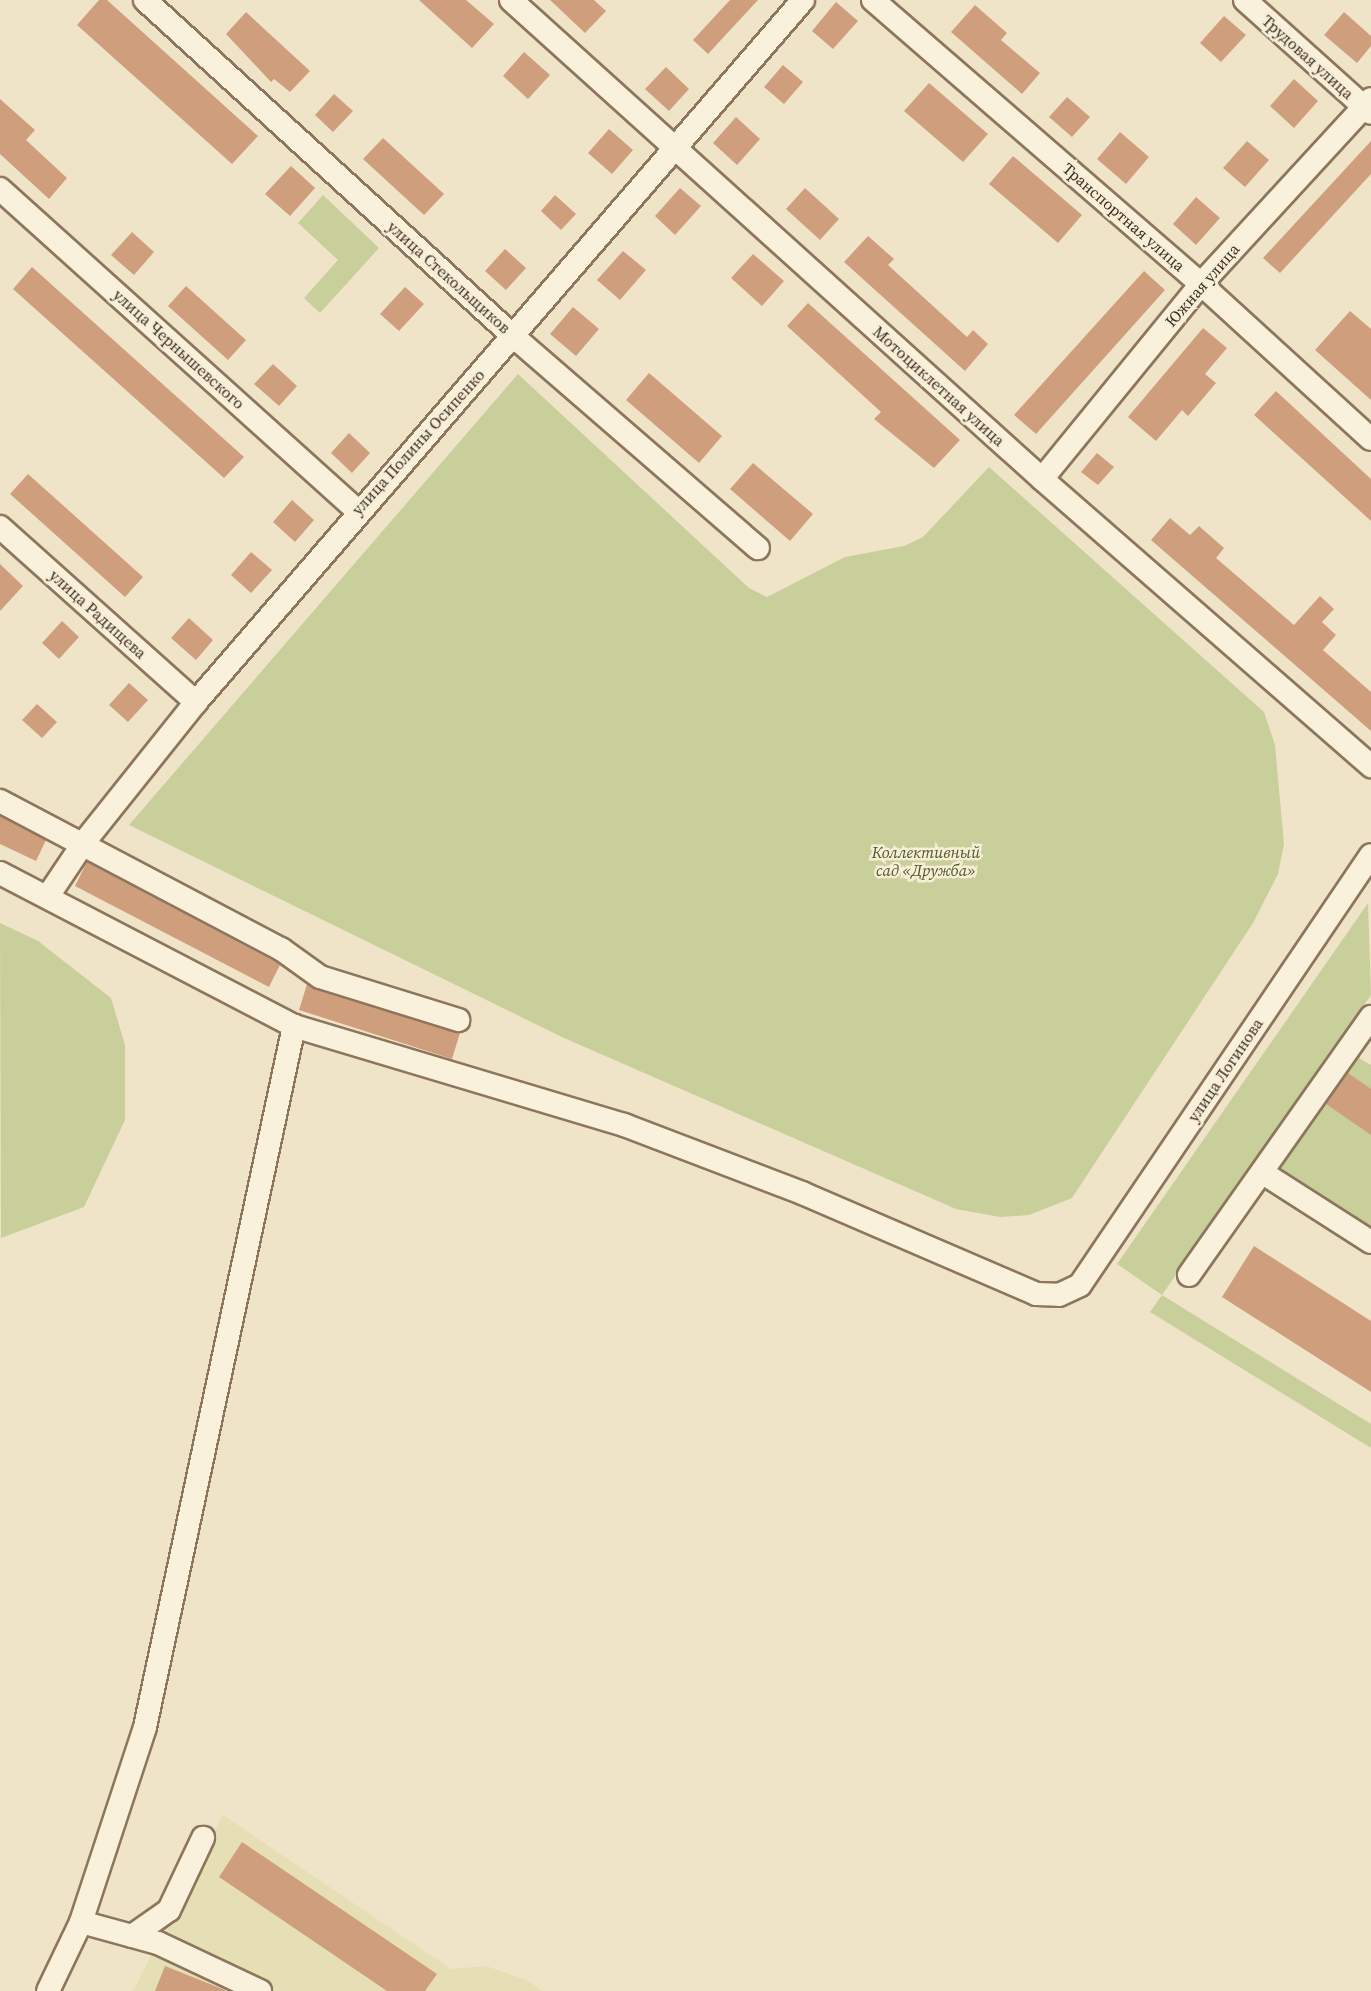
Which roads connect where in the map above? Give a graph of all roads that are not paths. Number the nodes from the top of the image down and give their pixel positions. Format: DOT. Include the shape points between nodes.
graph roads {
  1 [pos="145,0"];
  2 [pos="511,0"];
  3 [pos="803,0"];
  4 [pos="873,0"];
  5 [pos="1245,0"];
  6 [pos="1369,106"];
  7 [pos="676,149"];
  8 [pos="0,189"];
  9 [pos="1201,284"];
  10 [pos="513,336"];
  11 [pos="1371,439"];
  12 [pos="1042,478"];
  13 [pos="357,510"];
  14 [pos="0,527"];
  15 [pos="758,548"];
  16 [pos="196,702"];
  17 [pos="1371,766"];
  18 [pos="0,801"];
  19 [pos="85,841"];
  20 [pos="1371,855"];
  21 [pos="0,873"];
  22 [pos="1364,882"];
  23 [pos="48,896"];
  24 [pos="1371,1017"];
  25 [pos="458,1020"];
  26 [pos="294,1026"];
  27 [pos="1263,1173"];
  28 [pos="1371,1242"];
  29 [pos="1189,1275"];
  30 [pos="203,1838"];
  31 [pos="81,1922"];
  32 [pos="132,1936"];
  33 [pos="48,1991"];
  34 [pos="260,1991"];
  1 -- 10 [label="street, улица Стекольщиков"];
  2 -- 7 [label="street, Мотоциклетная улица"];
  3 -- 7 [label="street, улица Полины Осипенко"];
  4 -- 9 [label="street, Транспортная улица"];
  5 -- 6 [label="street, Трудовая улица"];
  6 -- 9 [label="street, Южная улица"];
  7 -- 10 [label="street, улица Полины Осипенко"];
  7 -- 12 [label="street, Мотоциклетная улица"];
  8 -- 13 [label="street, улица Чернышевского"];
  9 -- 11 [label="street, Транспортная улица"];
  9 -- 12 [label="street, Южная улица"];
  10 -- 13 [label="street, улица Полины Осипенко"];
  10 -- 15 [label="street, улица Стекольщиков"];
  12 -- 17 [label="street, Мотоциклетная улица"];
  13 -- 16 [label="street, улица Полины Осипенко"];
  14 -- 16 [label="street, улица Радищева"];
  16 -- 19 [label="street, улица Полины Осипенко"];
  18 -- 19 [label="street"];
  19 -- 23 [label="street, улица Полины Осипенко"];
  19 -- 25 [label="street" via="281,949 320,977"];
  20 -- 22 [label="street, улица Логинова"];
  21 -- 23 [label="street"];
  22 -- 26 [label="street, улица Логинова" via="1080,1285 1059,1295 1036,1293 802,1193 624,1125"];
  23 -- 26 [label="street"];
  24 -- 27 [label="street"];
  26 -- 31 [label="street" via="145,1727"];
  27 -- 28 [label="street"];
  27 -- 29 [label="street"];
  30 -- 32 [label="street" via="169,1910"];
  31 -- 32 [label="street"];
  31 -- 33 [label="street"];
  32 -- 34 [label="street"];
}
